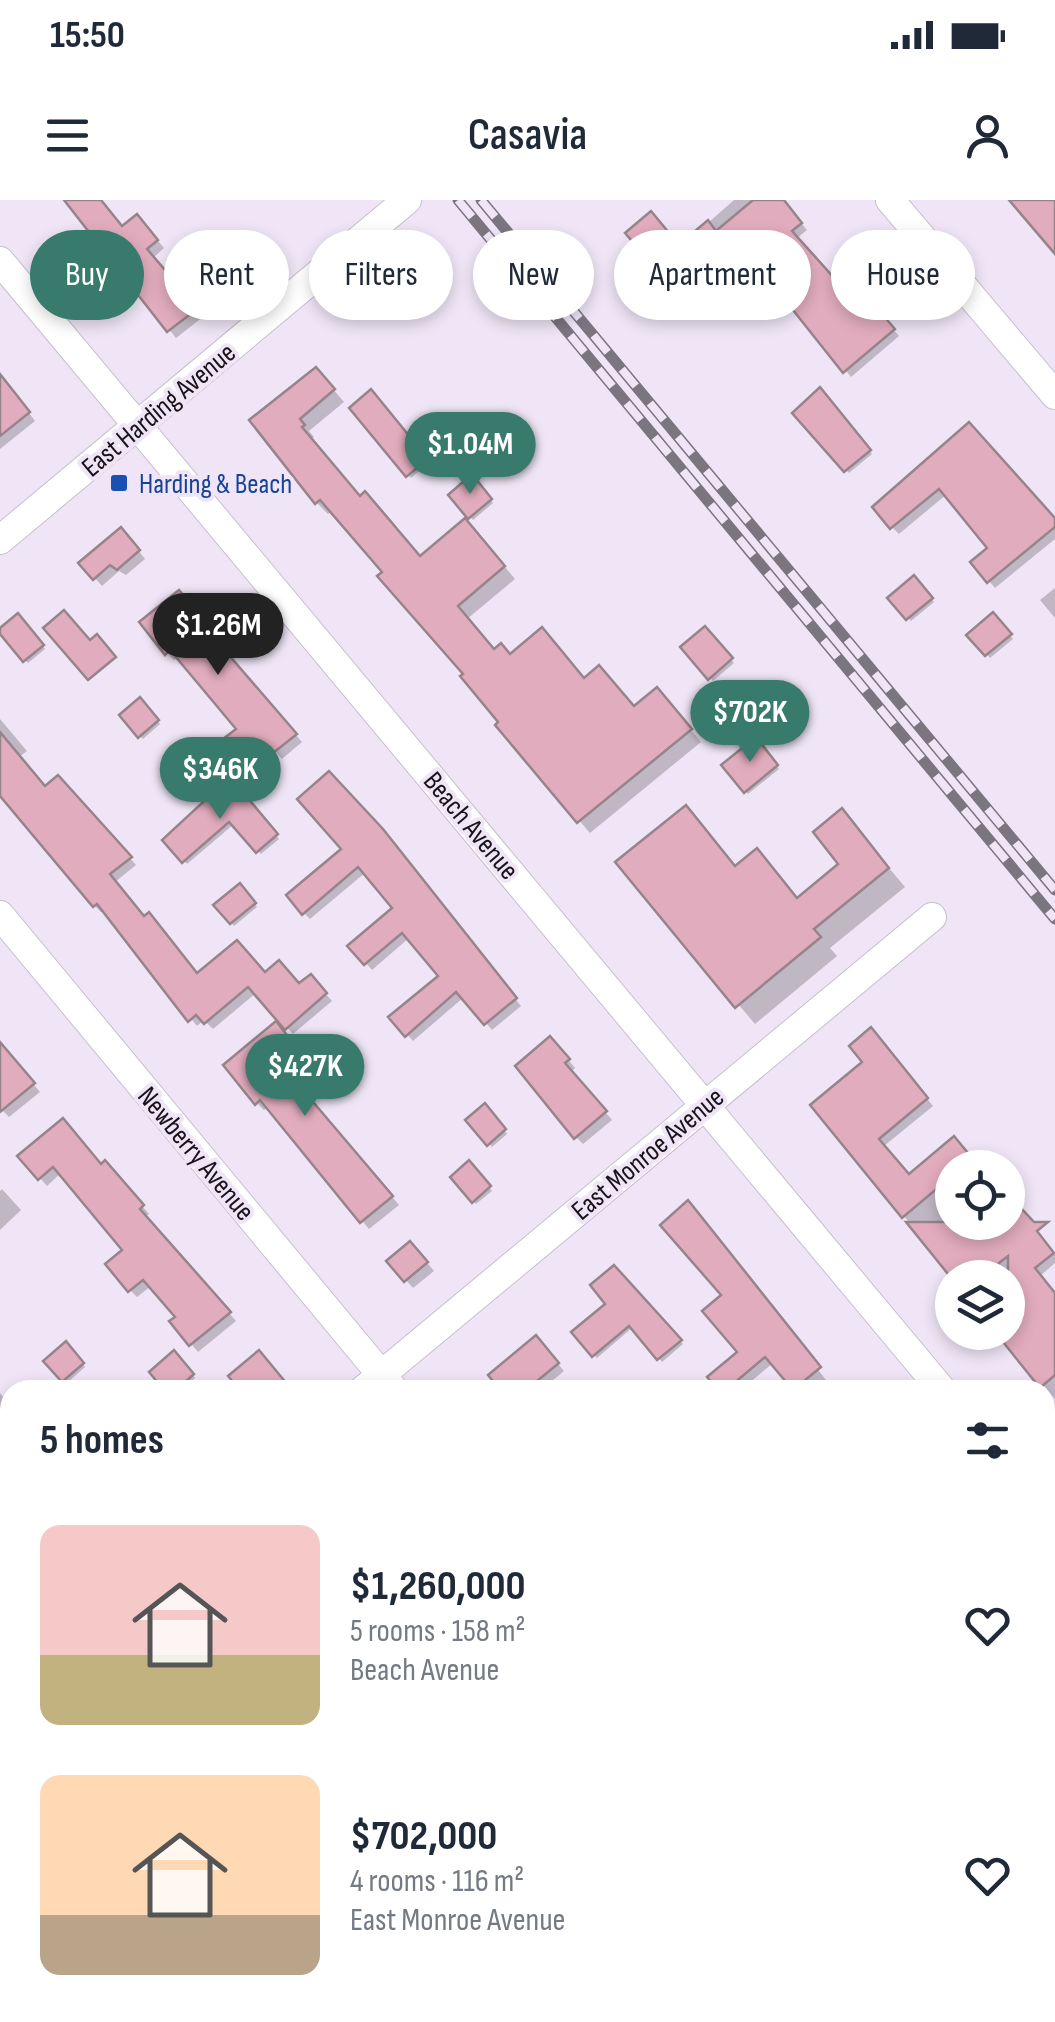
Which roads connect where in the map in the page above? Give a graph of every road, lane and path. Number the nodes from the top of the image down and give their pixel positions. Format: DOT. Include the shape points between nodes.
graph roads {
  1 [pos="408,200"];
  2 [pos="890,200"];
  3 [pos="0,261"];
  4 [pos="1055,395"];
  5 [pos="137,426"];
  6 [pos="0,540"];
  7 [pos="0,915"];
  8 [pos="932,916"];
  9 [pos="705,1104"];
  10 [pos="375,1380"];
  11 [pos="385,1380"];
  12 [pos="934,1380"];
  1 -- 5 [label="street, East Harding Avenue"];
  2 -- 4 [label="street"];
  3 -- 5 [label="street, Beach Avenue"];
  5 -- 6 [label="street, East Harding Avenue"];
  5 -- 9 [label="street, Beach Avenue"];
  7 -- 10 [label="street, Newberry Avenue"];
  8 -- 9 [label="street, East Monroe Avenue"];
  9 -- 11 [label="street, East Monroe Avenue"];
  9 -- 12 [label="street, Beach Avenue"];
}
